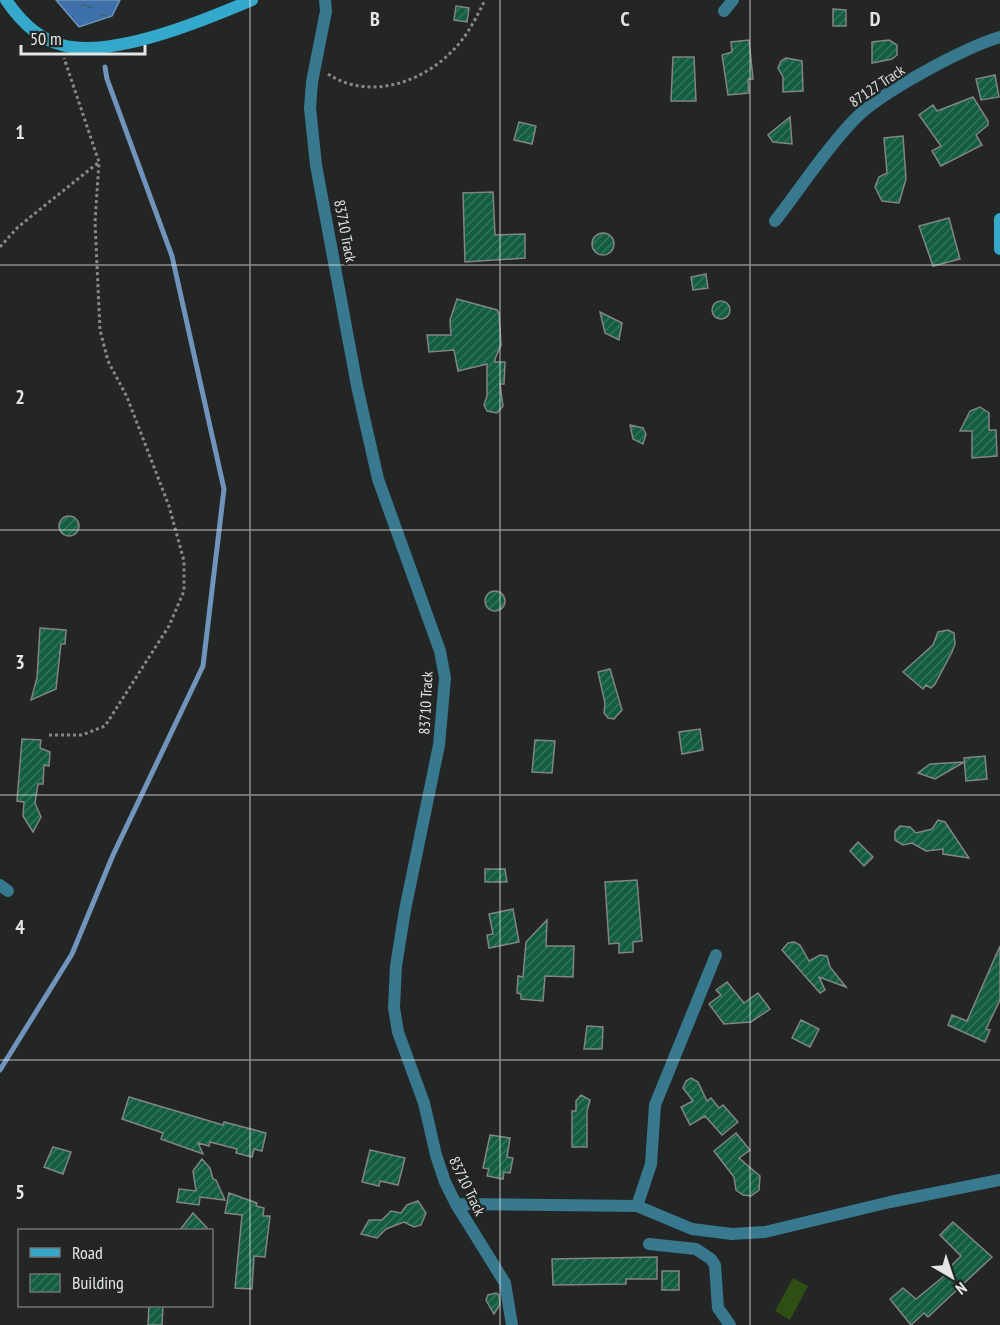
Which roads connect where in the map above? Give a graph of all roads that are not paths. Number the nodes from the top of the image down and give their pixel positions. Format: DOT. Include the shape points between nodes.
graph roads {
  1 [pos="6,0"];
  2 [pos="252,0"];
  3 [pos="325,0"];
  4 [pos="733,0"];
  5 [pos="724,11"];
  6 [pos="1000,37"];
  7 [pos="1000,219"];
  8 [pos="775,221"];
  9 [pos="1000,249"];
  10 [pos="717,954"];
  11 [pos="1000,1180"];
  12 [pos="456,1204"];
  13 [pos="637,1206"];
  14 [pos="649,1244"];
  15 [pos="512,1325"];
  16 [pos="730,1325"];
  1 -- 2 [label="street" via="19,18 60,45 82,49 108,48 146,38"];
  3 -- 12 [label="street, 83710 Track" via="310,108 316,165 378,479 440,651 445,678 439,745 396,966 394,1008 436,1155"];
  4 -- 5 [label="street"];
  6 -- 8 [label="street, 87127 Track" via="924,73 856,118"];
  7 -- 9 [label="street"];
  10 -- 13 [label="street" via="655,1105 651,1164"];
  11 -- 13 [label="street" via="765,1232 732,1234 692,1229"];
  12 -- 13 [label="street"];
  12 -- 15 [label="street, 83710 Track" via="505,1282"];
  14 -- 16 [label="street" via="696,1249 711,1258 718,1308"];
}
